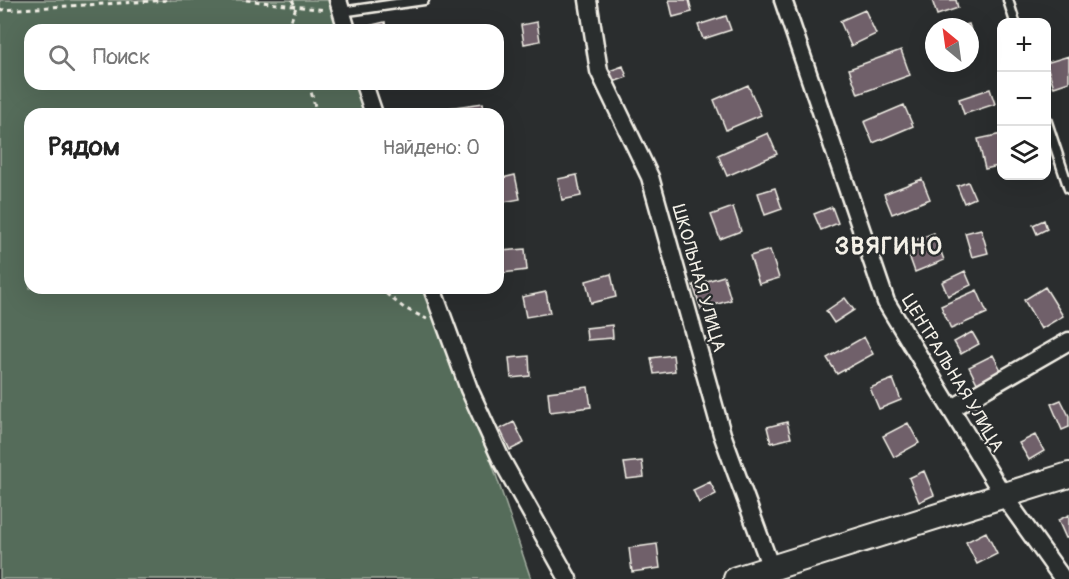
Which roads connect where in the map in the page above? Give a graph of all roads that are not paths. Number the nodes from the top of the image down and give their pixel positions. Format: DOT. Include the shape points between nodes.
graph roads {
  1 [pos="424,0"];
  2 [pos="588,0"];
  3 [pos="783,0"];
  4 [pos="1008,0"];
  5 [pos="339,6"];
  6 [pos="1014,18"];
  7 [pos="344,24"];
  8 [pos="366,90"];
  9 [pos="372,108"];
  10 [pos="1049,126"];
  11 [pos="1069,189"];
  12 [pos="434,294"];
  13 [pos="1069,341"];
  14 [pos="951,409"];
  15 [pos="1069,475"];
  16 [pos="1003,495"];
  17 [pos="771,568"];
  18 [pos="568,579"];
  19 [pos="736,579"];
  20 [pos="1063,579"];
  1 -- 5 [label="lane"];
  2 -- 17 [label="street, ШКОЛЬНАЯ УЛИЦА" via="599,71 650,177 722,434"];
  3 -- 14 [label="street, ЦЕНТРАЛЬНАЯ УЛИЦА" via="886,302"];
  4 -- 6 [label="lane"];
  5 -- 7 [label="street"];
  8 -- 9 [label="street"];
  10 -- 11 [label="lane"];
  12 -- 18 [label="street" via="469,389 501,459"];
  13 -- 14 [label="street"];
  14 -- 16 [label="street, ЦЕНТРАЛЬНАЯ УЛИЦА"];
  15 -- 16 [label="main road"];
  16 -- 17 [label="main road"];
  16 -- 20 [label="street, ЦЕНТРАЛЬНАЯ УЛИЦА"];
  17 -- 19 [label="main road"];
}
